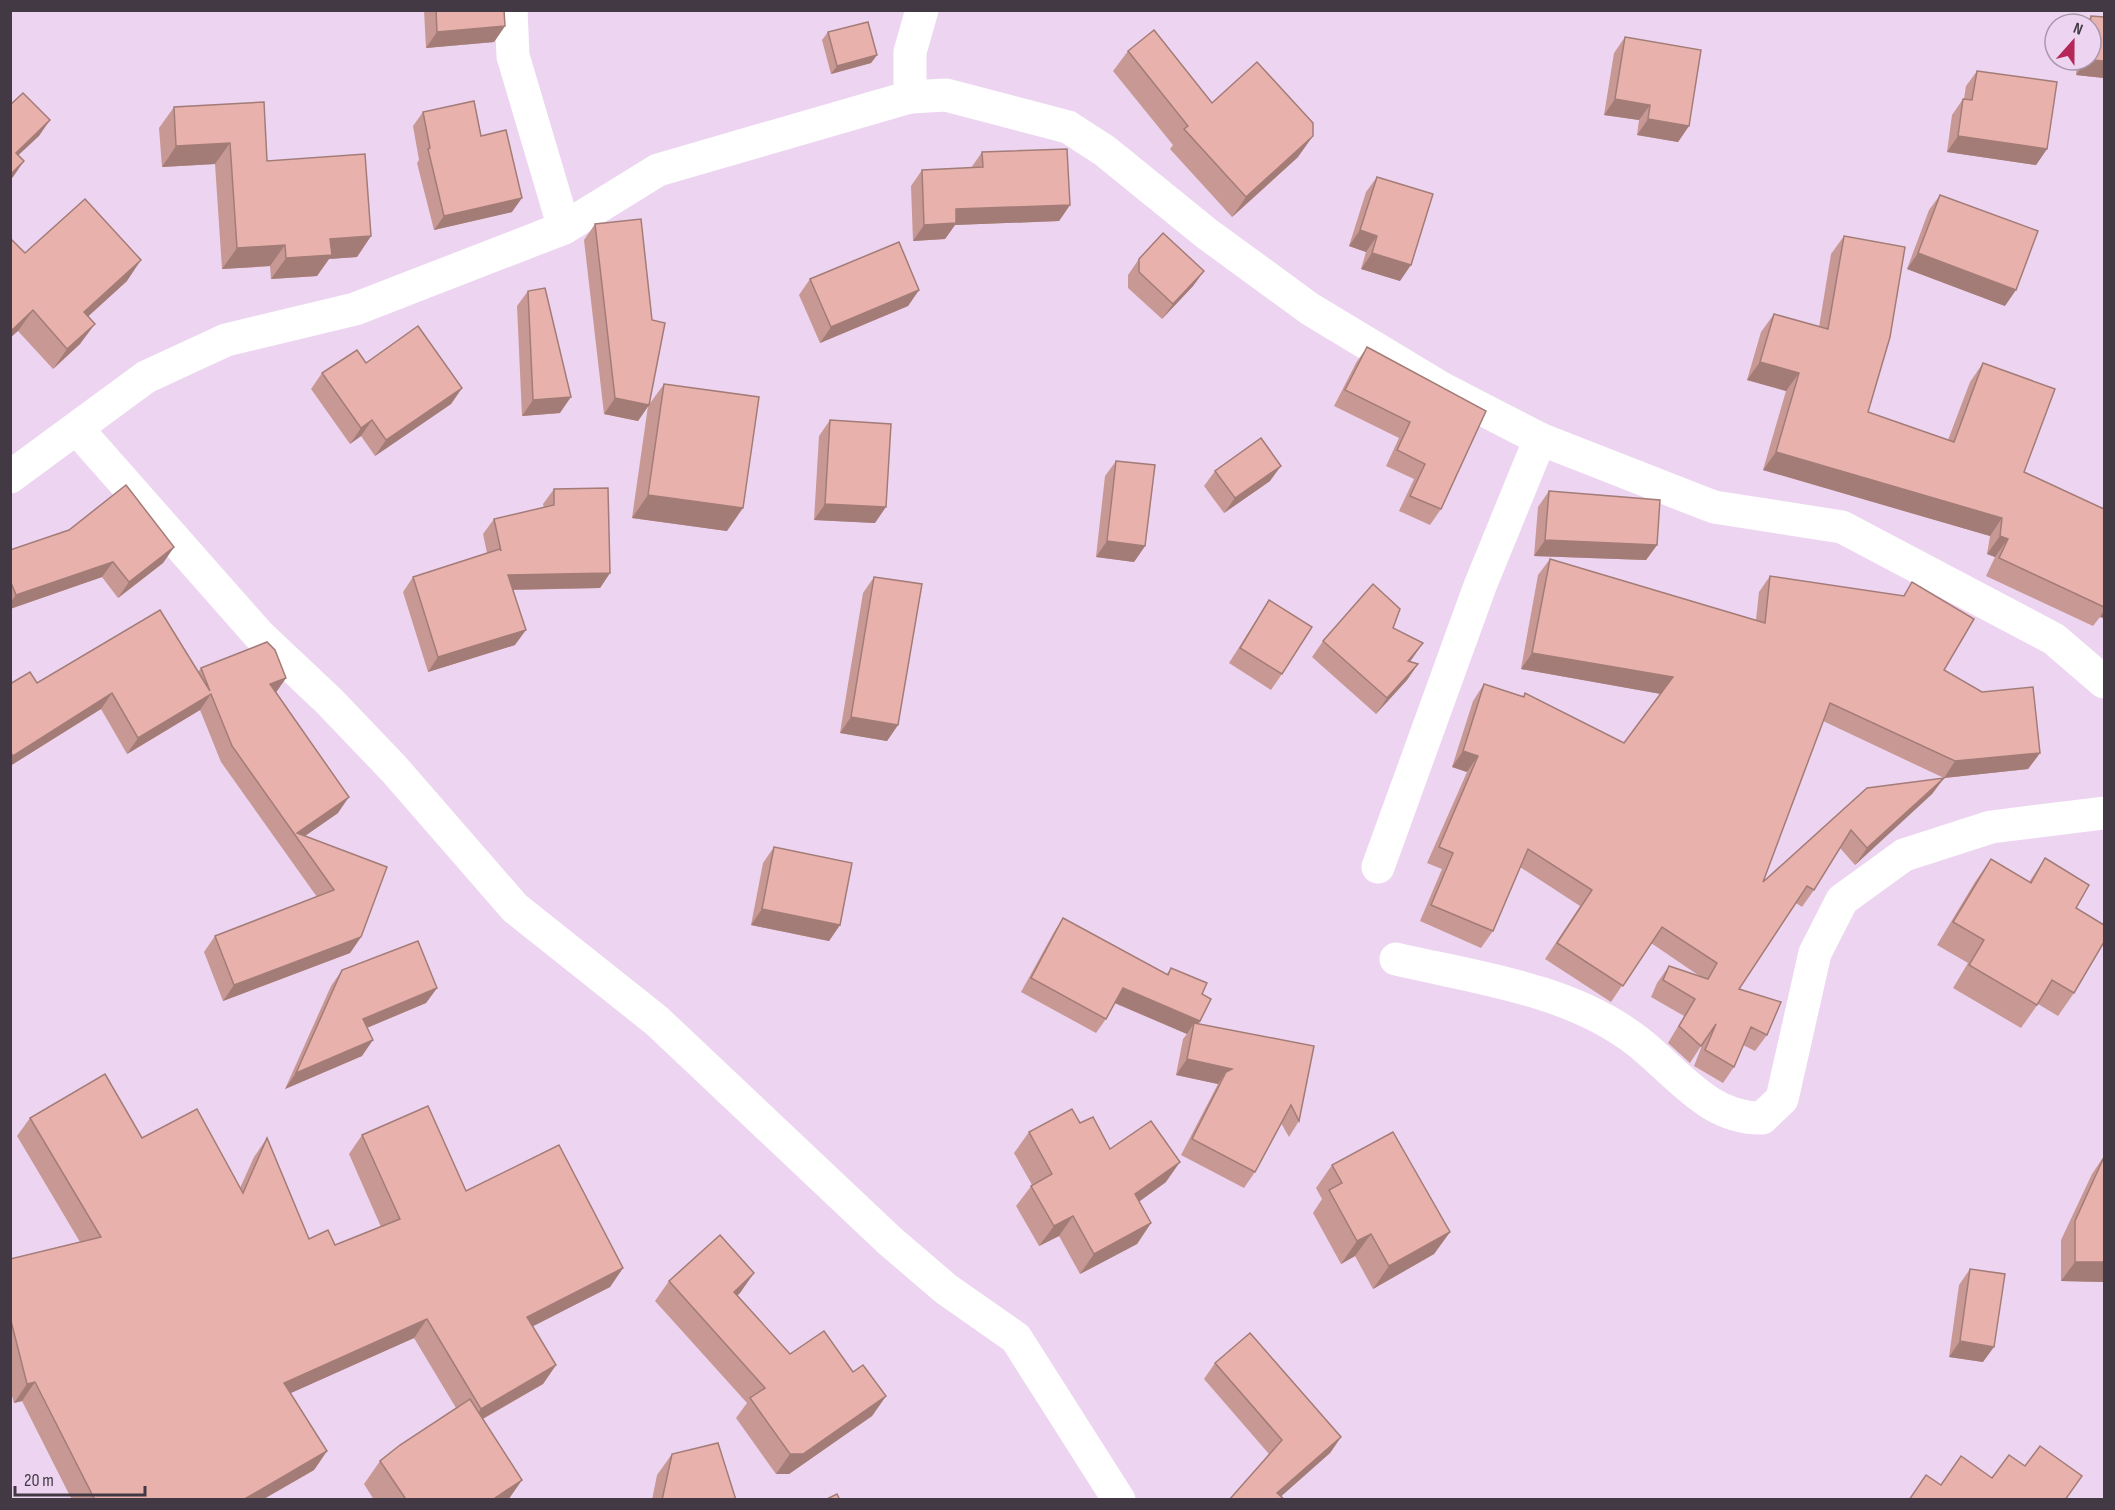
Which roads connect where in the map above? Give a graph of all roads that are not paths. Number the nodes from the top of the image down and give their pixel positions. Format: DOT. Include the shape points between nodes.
graph roads {
  1 [pos="511,10"];
  2 [pos="922,10"];
  3 [pos="910,97"];
  4 [pos="564,228"];
  5 [pos="78,430"];
  6 [pos="1540,440"];
  7 [pos="10,477"];
  8 [pos="2104,682"];
  9 [pos="2104,813"];
  10 [pos="1378,867"];
  11 [pos="1396,959"];
  12 [pos="1119,1500"];
  1 -- 4 [label="street" via="513,56"];
  2 -- 3 [label="street" via="910,52"];
  3 -- 4 [label="street" via="658,170"];
  3 -- 6 [label="street" via="946,95 1068,127 1105,151 1206,233 1310,309 1441,388"];
  4 -- 5 [label="street" via="355,309 226,340 146,377"];
  5 -- 7 [label="street"];
  5 -- 12 [label="street" via="188,558 394,769 515,908 657,1021 890,1241 946,1288 1016,1338"];
  6 -- 8 [label="street" via="1714,507 1842,527 2054,639"];
  6 -- 10 [label="street" via="1480,586"];
  9 -- 11 [label="street" via="1991,827 1904,855 1842,900 1815,953 1782,1099 1762,1118 1741,1118 1705,1101 1636,1040 1580,1008 1518,987"];
}
